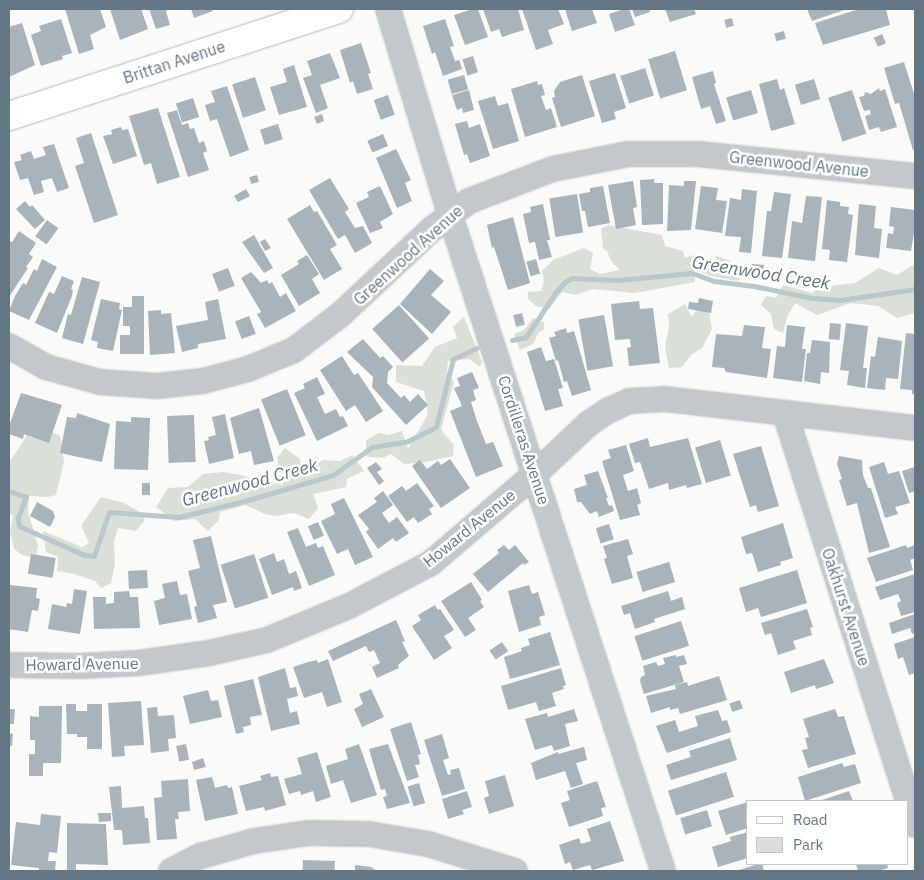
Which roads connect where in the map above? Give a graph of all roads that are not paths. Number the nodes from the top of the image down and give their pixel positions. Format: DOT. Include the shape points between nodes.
graph roads {
  1 [pos="339,9"];
  2 [pos="388,9"];
  3 [pos="9,116"];
  4 [pos="915,176"];
  5 [pos="450,215"];
  6 [pos="9,346"];
  7 [pos="785,413"];
  8 [pos="915,428"];
  9 [pos="535,474"];
  10 [pos="9,665"];
  11 [pos="907,800"];
  12 [pos="909,805"];
  13 [pos="915,826"];
  14 [pos="171,871"];
  15 [pos="515,871"];
  16 [pos="663,871"];
  1 -- 3 [label="main road, Brittan Avenue"];
  2 -- 5 [label="street, Cordilleras Avenue"];
  4 -- 5 [label="street, Greenwood Avenue" via="698,154 628,154 553,169 469,201"];
  5 -- 6 [label="street, Greenwood Avenue" via="340,315 294,350 248,369 204,381 157,386 100,382 46,367"];
  5 -- 9 [label="street, Cordilleras Avenue"];
  7 -- 8 [label="street, Howard Avenue"];
  7 -- 9 [label="street, Howard Avenue" via="665,399 629,401 588,424"];
  7 -- 11 [label="street, Oakhurst Avenue"];
  9 -- 10 [label="street, Howard Avenue" via="431,563 349,606 267,640 209,653 139,663"];
  9 -- 16 [label="street, Cordilleras Avenue"];
  12 -- 13 [label="street, Oakhurst Avenue"];
  14 -- 15 [label="street" via="201,856 254,841 319,833 369,834 428,844"];
}
